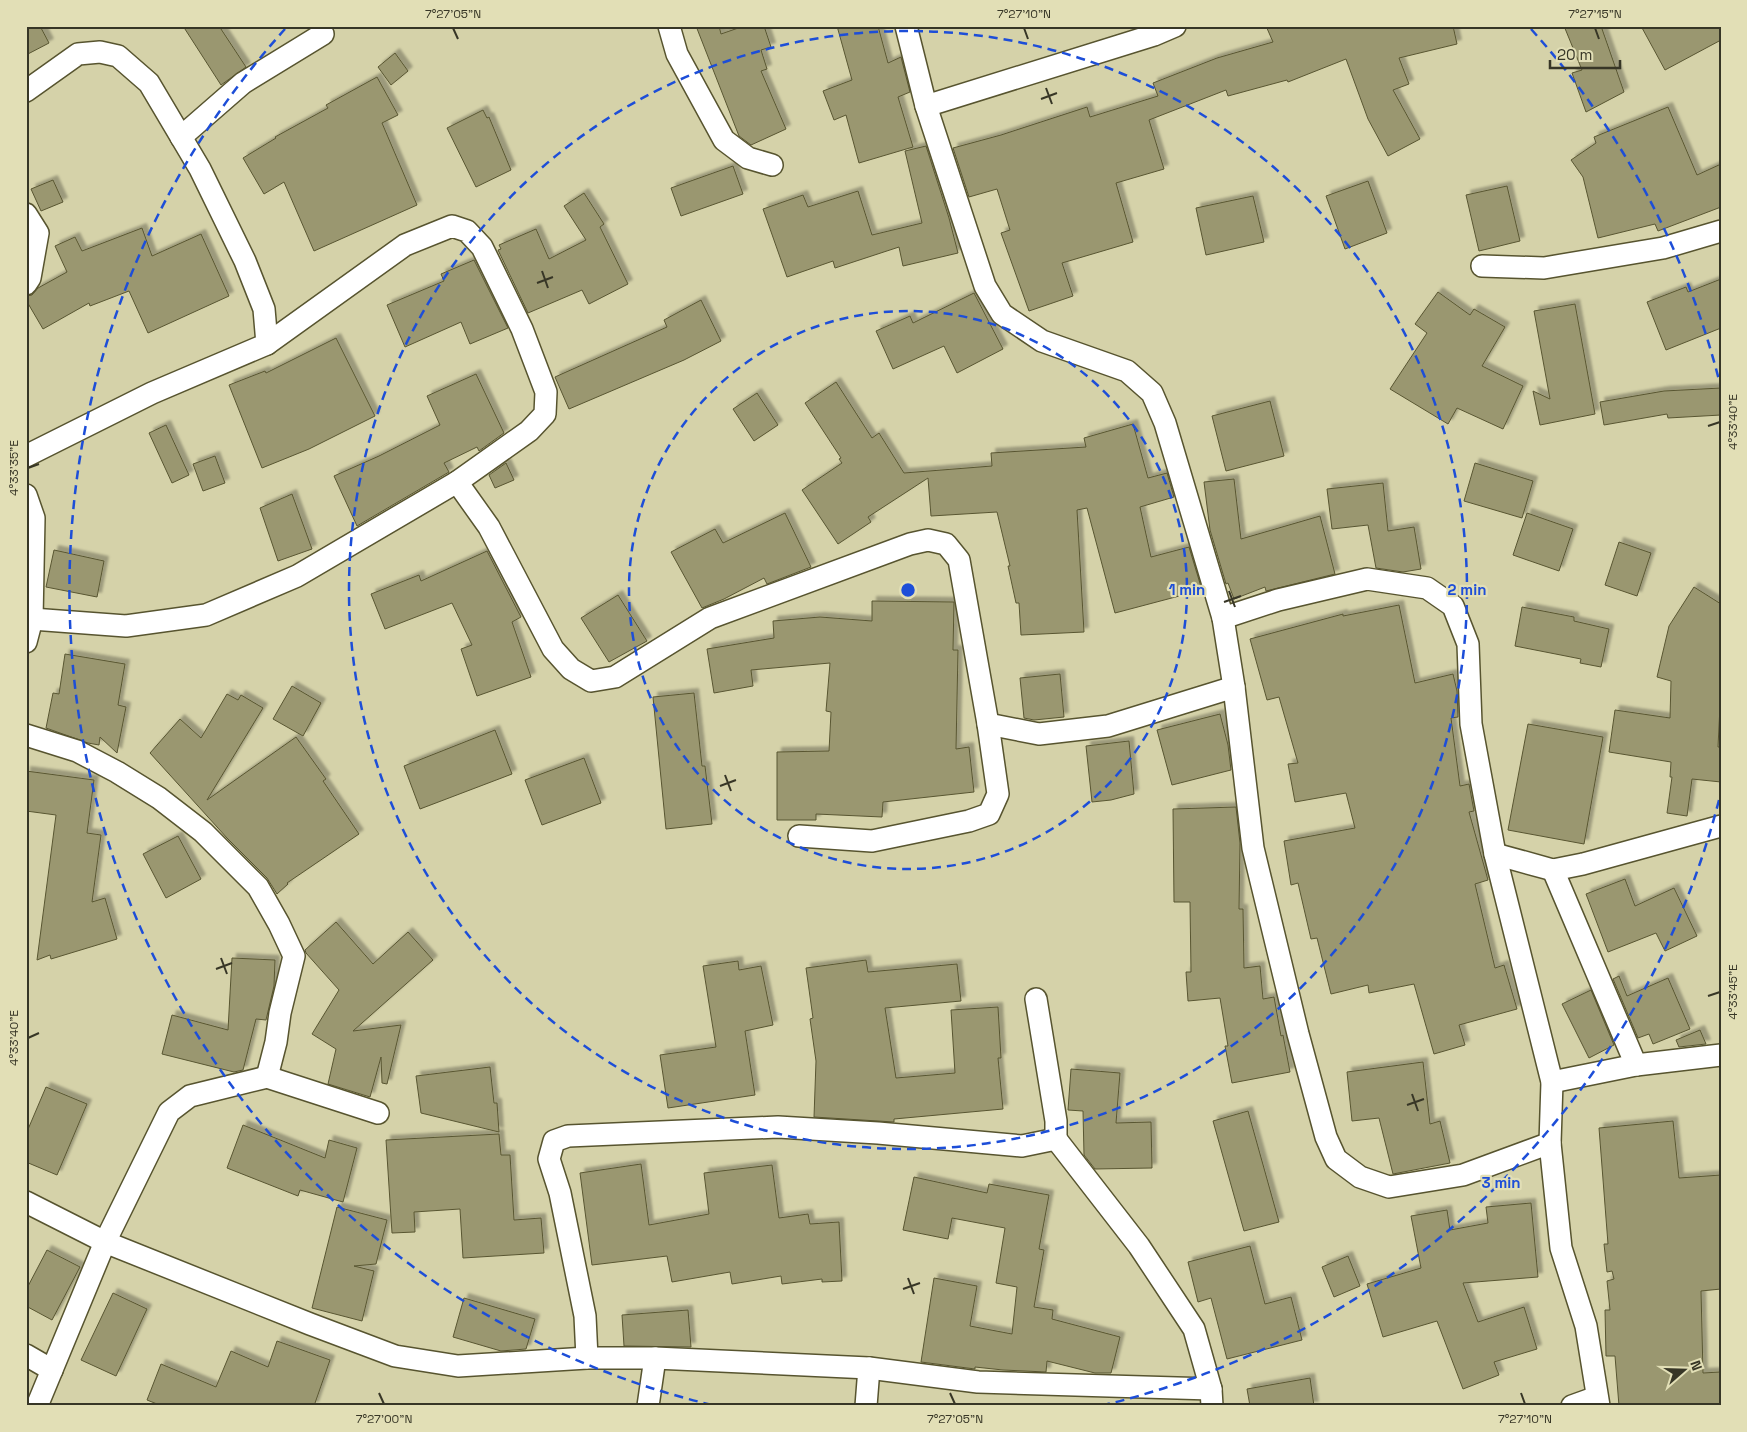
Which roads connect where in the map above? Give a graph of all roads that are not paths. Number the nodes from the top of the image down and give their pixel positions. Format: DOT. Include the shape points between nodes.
graph roads {
  1 [pos="669,26"];
  2 [pos="906,26"];
  3 [pos="1175,26"];
  4 [pos="323,34"];
  5 [pos="26,91"];
  6 [pos="926,106"];
  7 [pos="181,137"];
  8 [pos="772,165"];
  9 [pos="26,214"];
  10 [pos="1721,231"];
  11 [pos="1482,266"];
  12 [pos="26,284"];
  13 [pos="267,344"];
  14 [pos="26,456"];
  15 [pos="457,482"];
  16 [pos="26,495"];
  17 [pos="1223,618"];
  18 [pos="32,619"];
  19 [pos="26,642"];
  20 [pos="1234,687"];
  21 [pos="988,724"];
  22 [pos="26,736"];
  23 [pos="1721,826"];
  24 [pos="799,836"];
  25 [pos="1495,854"];
  26 [pos="1553,870"];
  27 [pos="1036,999"];
  28 [pos="1721,1055"];
  29 [pos="1636,1066"];
  30 [pos="267,1077"];
  31 [pos="1552,1082"];
  32 [pos="378,1113"];
  33 [pos="1056,1139"];
  34 [pos="1550,1143"];
  35 [pos="26,1202"];
  36 [pos="105,1242"];
  37 [pos="26,1355"];
  38 [pos="587,1358"];
  39 [pos="655,1358"];
  40 [pos="869,1368"];
  41 [pos="52,1370"];
  42 [pos="1211,1397"];
  43 [pos="1598,1401"];
  44 [pos="37,1406"];
  45 [pos="648,1406"];
  46 [pos="866,1406"];
  47 [pos="1572,1406"];
  1 -- 8 [label="street" via="677,54 724,140 748,158"];
  2 -- 6 [label="street"];
  3 -- 6 [label="street"];
  4 -- 7 [label="street" via="243,83"];
  5 -- 7 [label="street" via="78,54 100,52 118,56 149,83"];
  6 -- 17 [label="street" via="985,286 1002,314 1042,341 1127,371 1152,394 1165,423"];
  7 -- 13 [label="street" via="245,261 264,309"];
  9 -- 12 [label="street" via="38,233 30,278"];
  10 -- 11 [label="street" via="1663,248 1544,268"];
  13 -- 14 [label="street" via="152,393"];
  13 -- 15 [label="street" via="405,246 452,226 468,231 482,248 522,329 546,392 545,414 529,431"];
  15 -- 18 [label="street" via="297,576 206,614 126,626"];
  15 -- 21 [label="street" via="489,527 553,649 570,669 591,681 615,677 710,618 910,544 928,540 946,544 959,560"];
  16 -- 18 [label="street" via="34,518"];
  17 -- 20 [label="street"];
  17 -- 25 [label="street" via="1278,600 1367,579 1426,588 1452,606 1468,644 1472,724"];
  18 -- 19 [label="street"];
  20 -- 21 [label="street" via="1108,726 1039,734"];
  20 -- 34 [label="street" via="1253,848 1298,1034 1326,1137 1336,1159 1360,1177 1389,1187 1463,1175"];
  21 -- 24 [label="street" via="998,794 989,814 872,841"];
  22 -- 30 [label="street" via="77,751 159,798 203,832 258,887 294,956"];
  23 -- 26 [label="street"];
  25 -- 26 [label="street"];
  25 -- 31 [label="street"];
  26 -- 29 [label="street"];
  27 -- 33 [label="street" via="1056,1121"];
  28 -- 29 [label="street"];
  29 -- 31 [label="street"];
  30 -- 32 [label="street"];
  30 -- 36 [label="street" via="190,1096 169,1112"];
  31 -- 34 [label="street"];
  33 -- 38 [label="street" via="1022,1146 778,1127 568,1136 554,1141 549,1159 560,1193 585,1316"];
  33 -- 42 [label="street" via="1140,1246 1194,1329"];
  34 -- 43 [label="street" via="1561,1248 1586,1326"];
  35 -- 36 [label="street"];
  36 -- 38 [label="street" via="395,1356 458,1366"];
  36 -- 41 [label="street"];
  37 -- 41 [label="street"];
  38 -- 39 [label="street"];
  39 -- 40 [label="street"];
  39 -- 45 [label="street"];
  40 -- 42 [label="street" via="978,1382"];
  40 -- 46 [label="street"];
  41 -- 44 [label="street"];
  43 -- 47 [label="street"];
}
